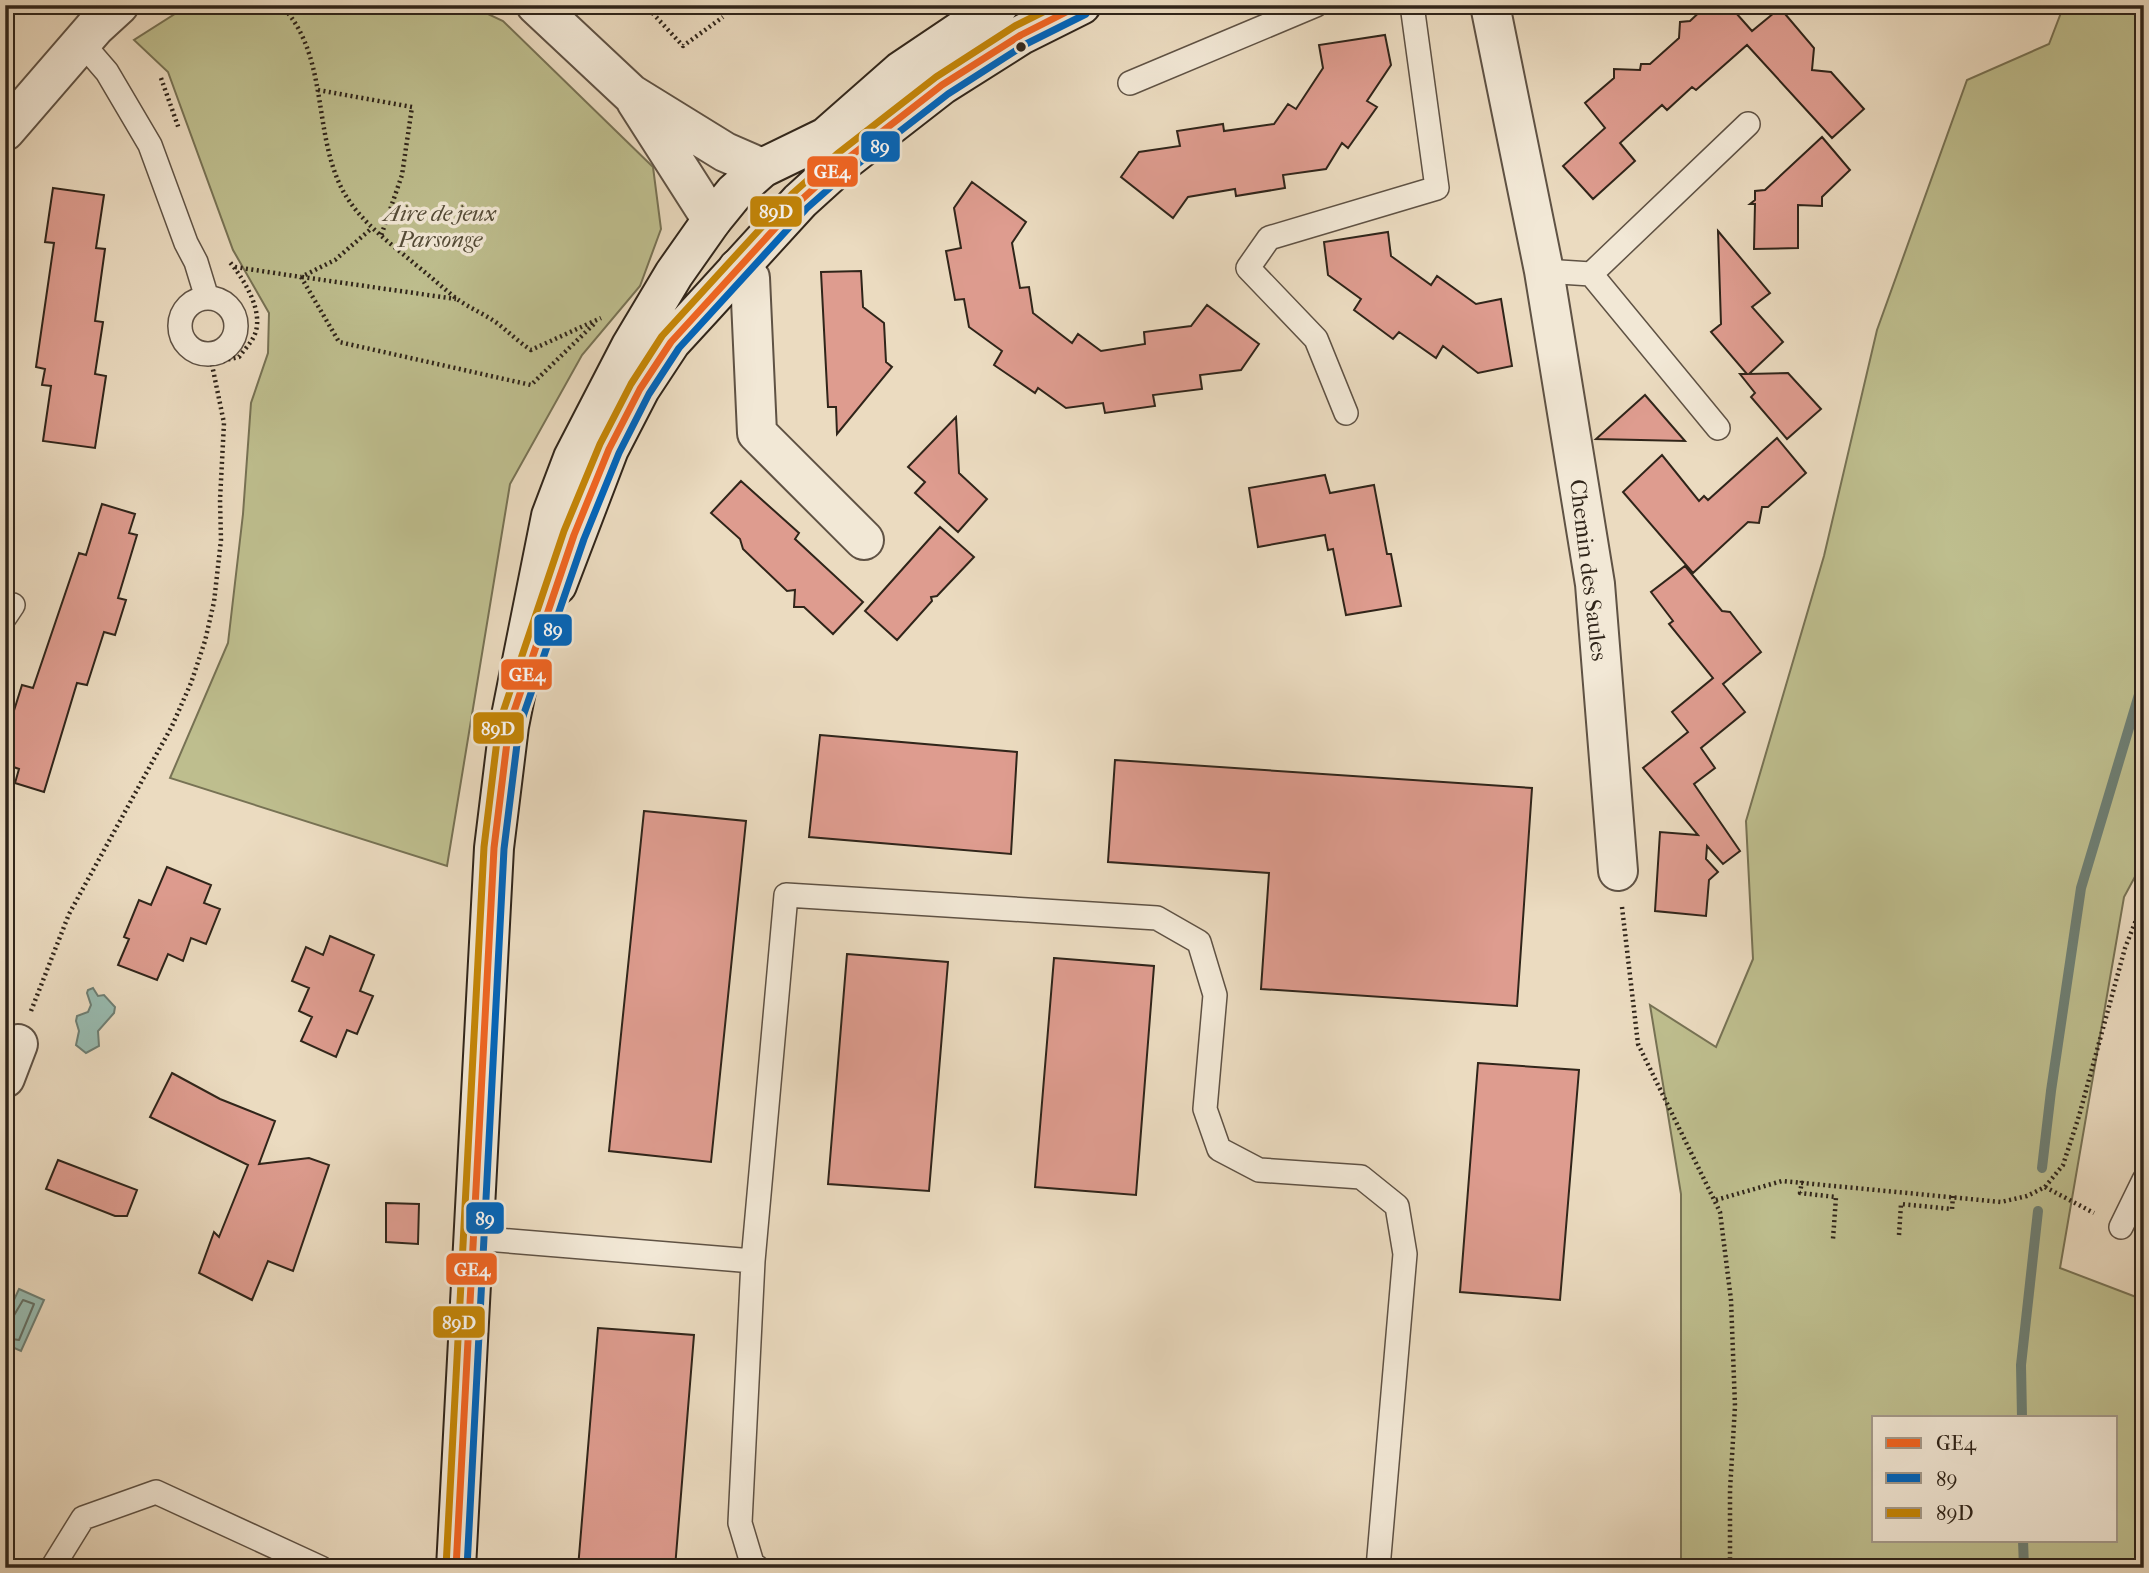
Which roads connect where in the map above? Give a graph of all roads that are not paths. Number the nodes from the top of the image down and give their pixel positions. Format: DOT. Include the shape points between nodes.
graph roads {
  1 [pos="536,5"];
  2 [pos="999,5"];
  3 [pos="1082,5"];
  4 [pos="1316,5"];
  5 [pos="1412,5"];
  6 [pos="1490,5"];
  7 [pos="97,20"];
  8 [pos="1130,83"];
  9 [pos="631,94"];
  10 [pos="1748,124"];
  11 [pos="5,131"];
  12 [pos="762,168"];
  13 [pos="712,220"];
  14 [pos="767,237"];
  15 [pos="738,268"];
  16 [pos="1544,271"];
  17 [pos="1591,274"];
  18 [pos="207,298"];
  19 [pos="1346,413"];
  20 [pos="1718,428"];
  21 [pos="864,540"];
  22 [pos="509,726"];
  23 [pos="1618,871"];
  24 [pos="2144,1180"];
  25 [pos="2121,1227"];
  26 [pos="473,1238"];
  27 [pos="753,1261"];
  28 [pos="52,1568"];
  29 [pos="321,1568"];
  30 [pos="456,1568"];
  31 [pos="758,1568"];
  32 [pos="1378,1568"];
  1 -- 9 [label="street"];
  2 -- 12 [label="street" via="901,71 826,137"];
  3 -- 14 [label="street" via="1021,35 942,85 843,162"];
  4 -- 8 [label="lane"];
  5 -- 19 [label="lane" via="1437,188 1269,238 1248,268 1316,339"];
  6 -- 16 [label="street, Chemin des Saules"];
  7 -- 11 [label="street"];
  7 -- 18 [label="lane" via="107,72 150,145"];
  9 -- 12 [label="street" via="725,152"];
  9 -- 13 [label="street"];
  10 -- 17 [label="lane"];
  12 -- 13 [label="street"];
  12 -- 14 [label="street"];
  13 -- 14 [label="street"];
  13 -- 22 [label="street" via="631,346 573,457 551,516"];
  14 -- 15 [label="street"];
  15 -- 21 [label="street" via="750,278 757,433"];
  15 -- 22 [label="street" via="671,342 609,449"];
  16 -- 17 [label="lane"];
  16 -- 23 [label="street, Chemin des Saules" via="1595,584"];
  17 -- 20 [label="lane"];
  18 -- 18 [label="lane" via="227,305 236,329 228,346 210,355 187,345 179,327 189,305"];
  22 -- 26 [label="street" via="494,848"];
  24 -- 25 [label="lane"];
  26 -- 27 [label="lane"];
  26 -- 30 [label="street"];
  27 -- 31 [label="lane" via="740,1523 752,1563"];
  27 -- 32 [label="lane" via="786,894 1157,918 1199,942 1215,995 1205,1109 1219,1149 1259,1170 1361,1177 1397,1206 1405,1254"];
  28 -- 29 [label="lane" via="83,1518 156,1492"];
}
